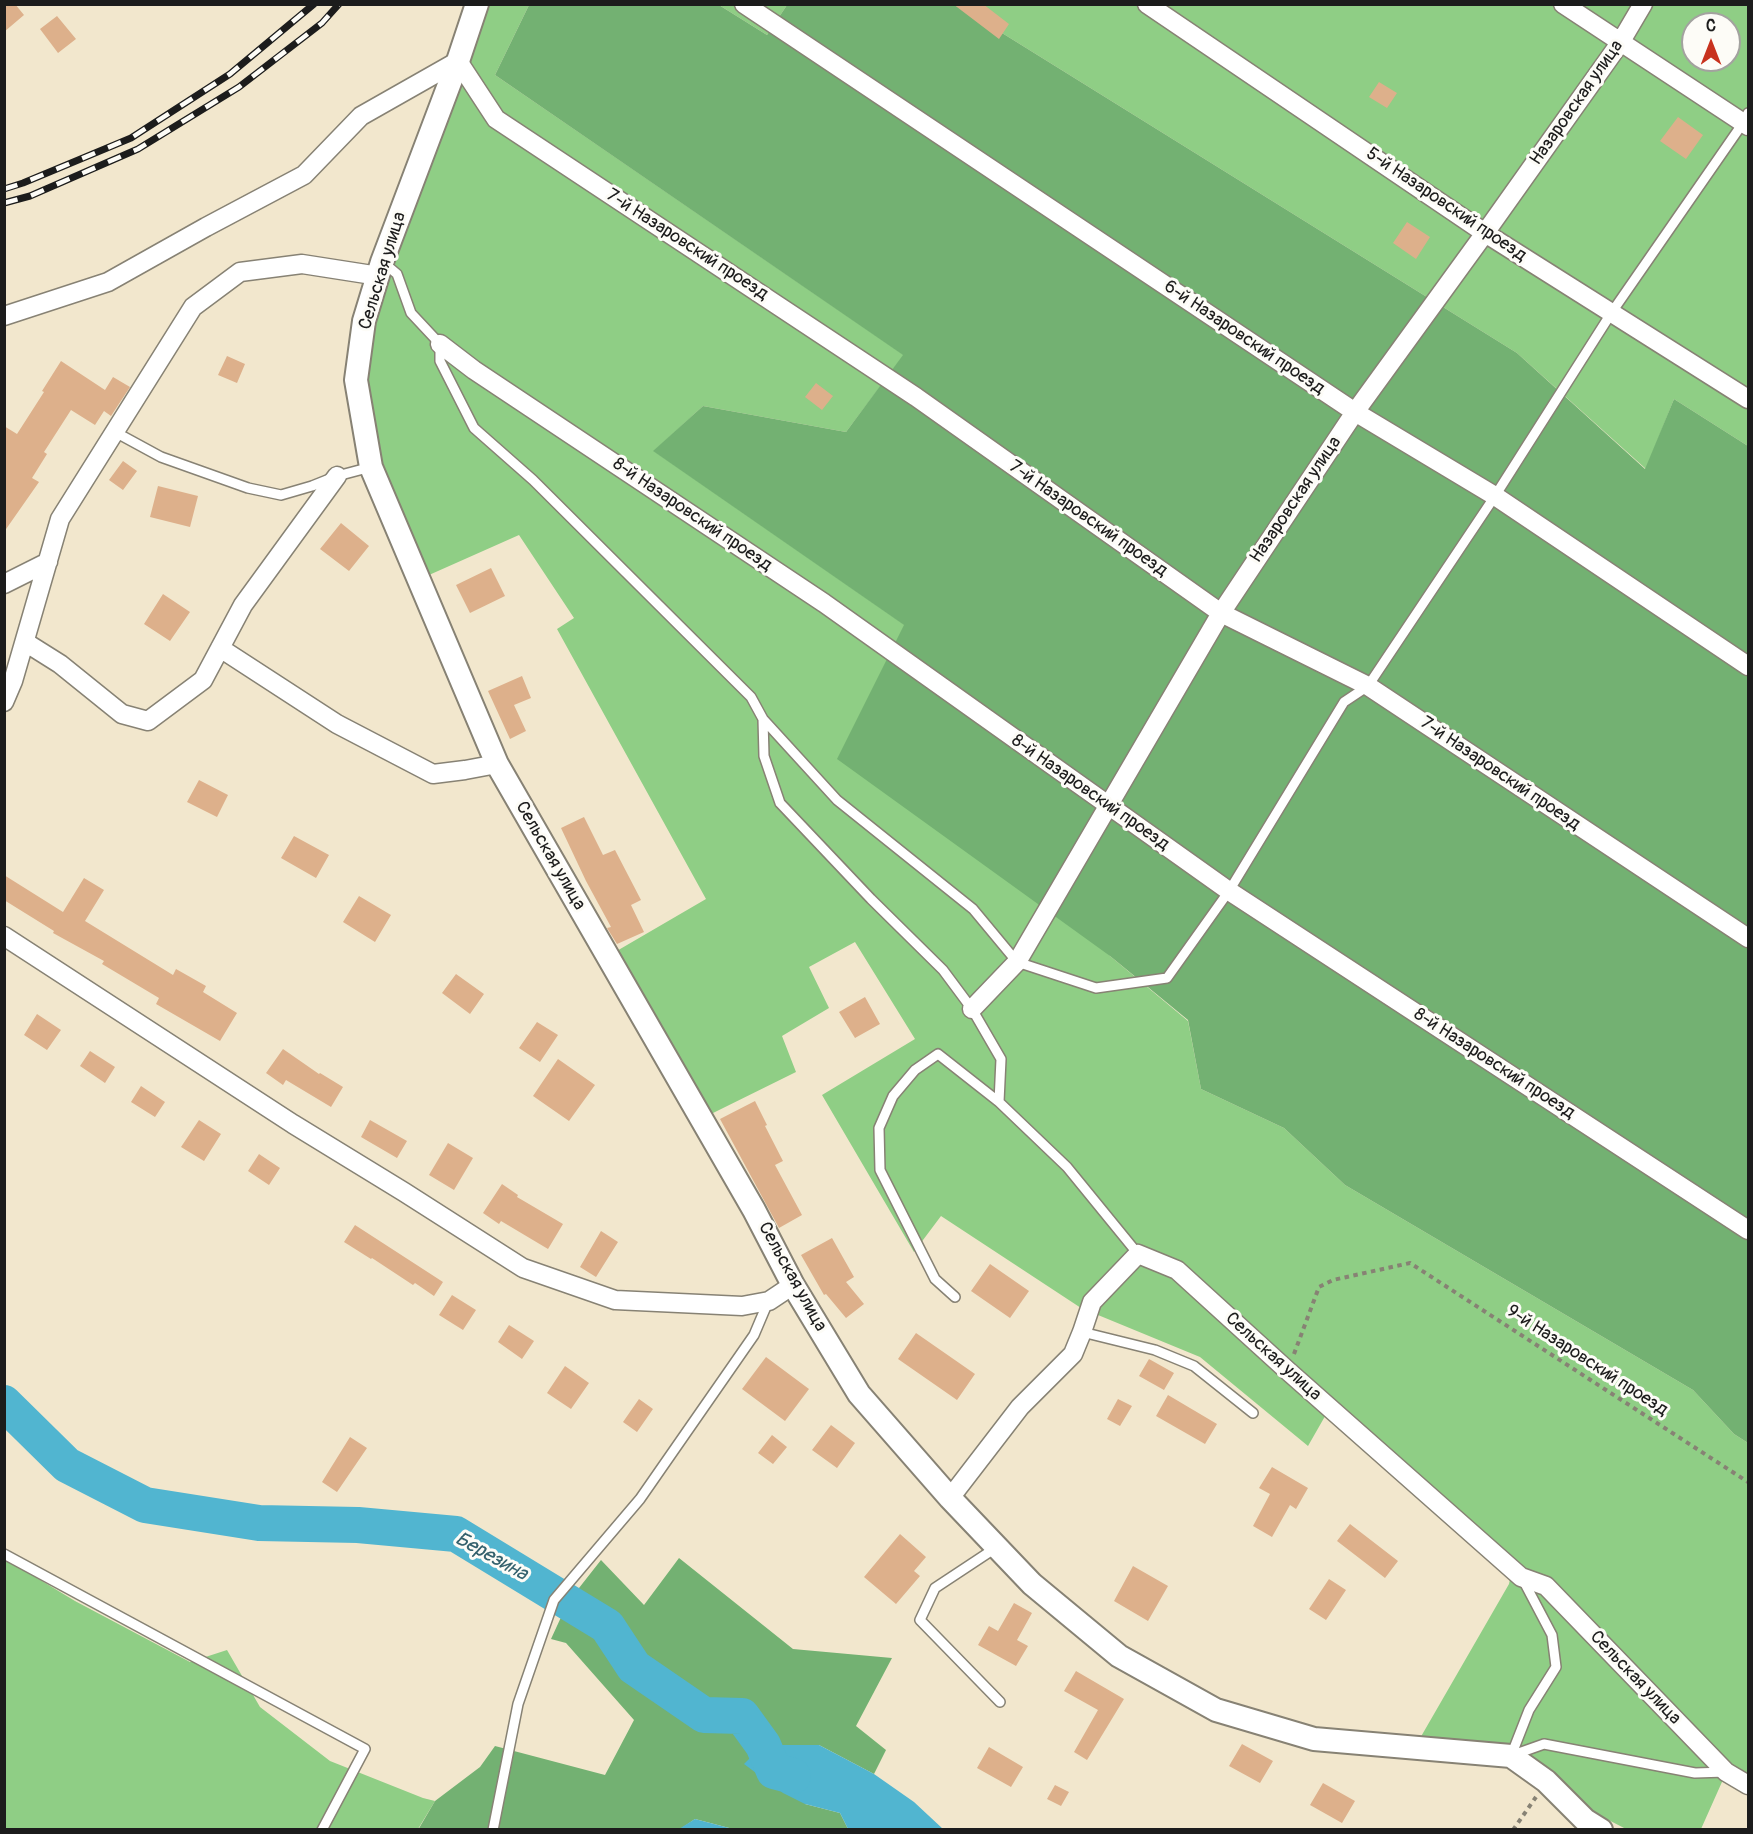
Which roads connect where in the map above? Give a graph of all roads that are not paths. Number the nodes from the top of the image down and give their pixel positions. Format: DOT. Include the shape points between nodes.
graph roads {
  1 [pos="477,4"];
  2 [pos="744,4"];
  3 [pos="1147,4"];
  4 [pos="1563,4"];
  5 [pos="1643,4"];
  6 [pos="1620,42"];
  7 [pos="458,61"];
  8 [pos="1747,120"];
  9 [pos="1485,233"];
  10 [pos="380,269"];
  11 [pos="1612,312"];
  12 [pos="4,316"];
  13 [pos="440,344"];
  14 [pos="1749,399"];
  15 [pos="1355,412"];
  16 [pos="115,432"];
  17 [pos="370,467"];
  18 [pos="337,476"];
  19 [pos="1495,496"];
  20 [pos="48,562"];
  21 [pos="4,584"];
  22 [pos="1221,613"];
  23 [pos="25,642"];
  24 [pos="220,648"];
  25 [pos="1749,666"];
  26 [pos="1368,686"];
  27 [pos="4,702"];
  28 [pos="763,719"];
  29 [pos="497,764"];
  30 [pos="1108,806"];
  31 [pos="1229,891"];
  32 [pos="4,936"];
  33 [pos="1749,938"];
  34 [pos="1017,962"];
  35 [pos="972,1009"];
  36 [pos="999,1102"];
  37 [pos="1749,1230"];
  38 [pos="1138,1254"];
  39 [pos="794,1285"];
  40 [pos="955,1297"];
  41 [pos="769,1301"];
  42 [pos="1082,1332"];
  43 [pos="1253,1413"];
  44 [pos="950,1498"];
  45 [pos="997,1547"];
  46 [pos="4,1554"];
  47 [pos="1521,1577"];
  48 [pos="1000,1702"];
  49 [pos="1511,1755"];
  50 [pos="1726,1772"];
  51 [pos="1749,1785"];
  52 [pos="322,1830"];
  53 [pos="493,1830"];
  54 [pos="1601,1830"];
  1 -- 7 [label="street, Сельская улица"];
  2 -- 15 [label="street, 6-й Назаровский проезд"];
  3 -- 9 [label="street, 5-й Назаровский проезд"];
  4 -- 6 [label="street"];
  5 -- 6 [label="street, Назаровская улица"];
  6 -- 8 [label="street"];
  6 -- 9 [label="street, Назаровская улица"];
  7 -- 10 [label="street, Сельская улица"];
  7 -- 12 [label="street" via="361,116 304,176 108,282"];
  7 -- 22 [label="street, 7-й Назаровский проезд" via="496,118 916,397"];
  8 -- 11 [label="lane"];
  9 -- 11 [label="street, 5-й Назаровский проезд"];
  9 -- 15 [label="street, Назаровская улица"];
  10 -- 13 [label="lane" via="397,274 411,313"];
  10 -- 16 [label="street" via="302,264 240,272 193,307"];
  10 -- 17 [label="street, Сельская улица" via="364,321 356,380"];
  11 -- 14 [label="street, 5-й Назаровский проезд"];
  11 -- 19 [label="lane"];
  13 -- 28 [label="lane" via="440,361 474,428 533,480 751,697"];
  13 -- 30 [label="street, 8-й Назаровский проезд" via="824,603"];
  15 -- 19 [label="street, 6-й Назаровский проезд"];
  15 -- 22 [label="street, Назаровская улица"];
  16 -- 18 [label="lane" via="161,457 248,488 280,495"];
  16 -- 20 [label="street" via="60,519"];
  17 -- 18 [label="lane"];
  17 -- 29 [label="street, Сельская улица"];
  18 -- 24 [label="street" via="243,605"];
  19 -- 25 [label="street, 6-й Назаровский проезд"];
  19 -- 26 [label="lane"];
  20 -- 21 [label="street"];
  20 -- 23 [label="street"];
  22 -- 26 [label="street, 7-й Назаровский проезд"];
  22 -- 30 [label="street, Назаровская улица"];
  23 -- 24 [label="street" via="60,664 122,714 148,722 203,680"];
  23 -- 27 [label="street"];
  24 -- 29 [label="street" via="337,724 433,774"];
  26 -- 31 [label="lane" via="1344,702"];
  26 -- 33 [label="street, 7-й Назаровский проезд"];
  28 -- 34 [label="lane" via="837,800 973,909"];
  28 -- 35 [label="lane" via="764,756 780,803 943,970"];
  29 -- 39 [label="street, Сельская улица"];
  30 -- 31 [label="street, 8-й Назаровский проезд"];
  30 -- 34 [label="street, Назаровская улица"];
  31 -- 34 [label="lane" via="1167,978 1096,988"];
  31 -- 37 [label="street, 8-й Назаровский проезд"];
  32 -- 41 [label="street" via="523,1268 615,1300 724,1306"];
  34 -- 35 [label="street, Назаровская улица"];
  35 -- 36 [label="lane" via="1001,1059"];
  36 -- 38 [label="lane" via="1067,1167"];
  36 -- 40 [label="lane" via="938,1054 915,1070 893,1096 879,1128 880,1170 935,1279"];
  38 -- 42 [label="street" via="1092,1302"];
  38 -- 47 [label="street, Сельская улица" via="1177,1270"];
  39 -- 41 [label="street"];
  39 -- 44 [label="street, Сельская улица" via="859,1394"];
  41 -- 53 [label="lane" via="754,1335 640,1499 554,1600 518,1704"];
  42 -- 43 [label="lane" via="1155,1350 1194,1366"];
  42 -- 44 [label="street" via="1073,1354 1020,1407"];
  44 -- 45 [label="street, Сельская улица"];
  45 -- 48 [label="lane" via="935,1588 920,1620"];
  45 -- 49 [label="street, Сельская улица" via="1032,1584 1119,1656 1216,1710 1314,1739"];
  46 -- 52 [label="lane" via="365,1749"];
  47 -- 49 [label="lane" via="1552,1635 1556,1667 1529,1710"];
  47 -- 50 [label="street, Сельская улица" via="1546,1586"];
  49 -- 50 [label="lane" via="1544,1744 1695,1773"];
  49 -- 54 [label="street"];
  50 -- 51 [label="street, Сельская улица"];
}
